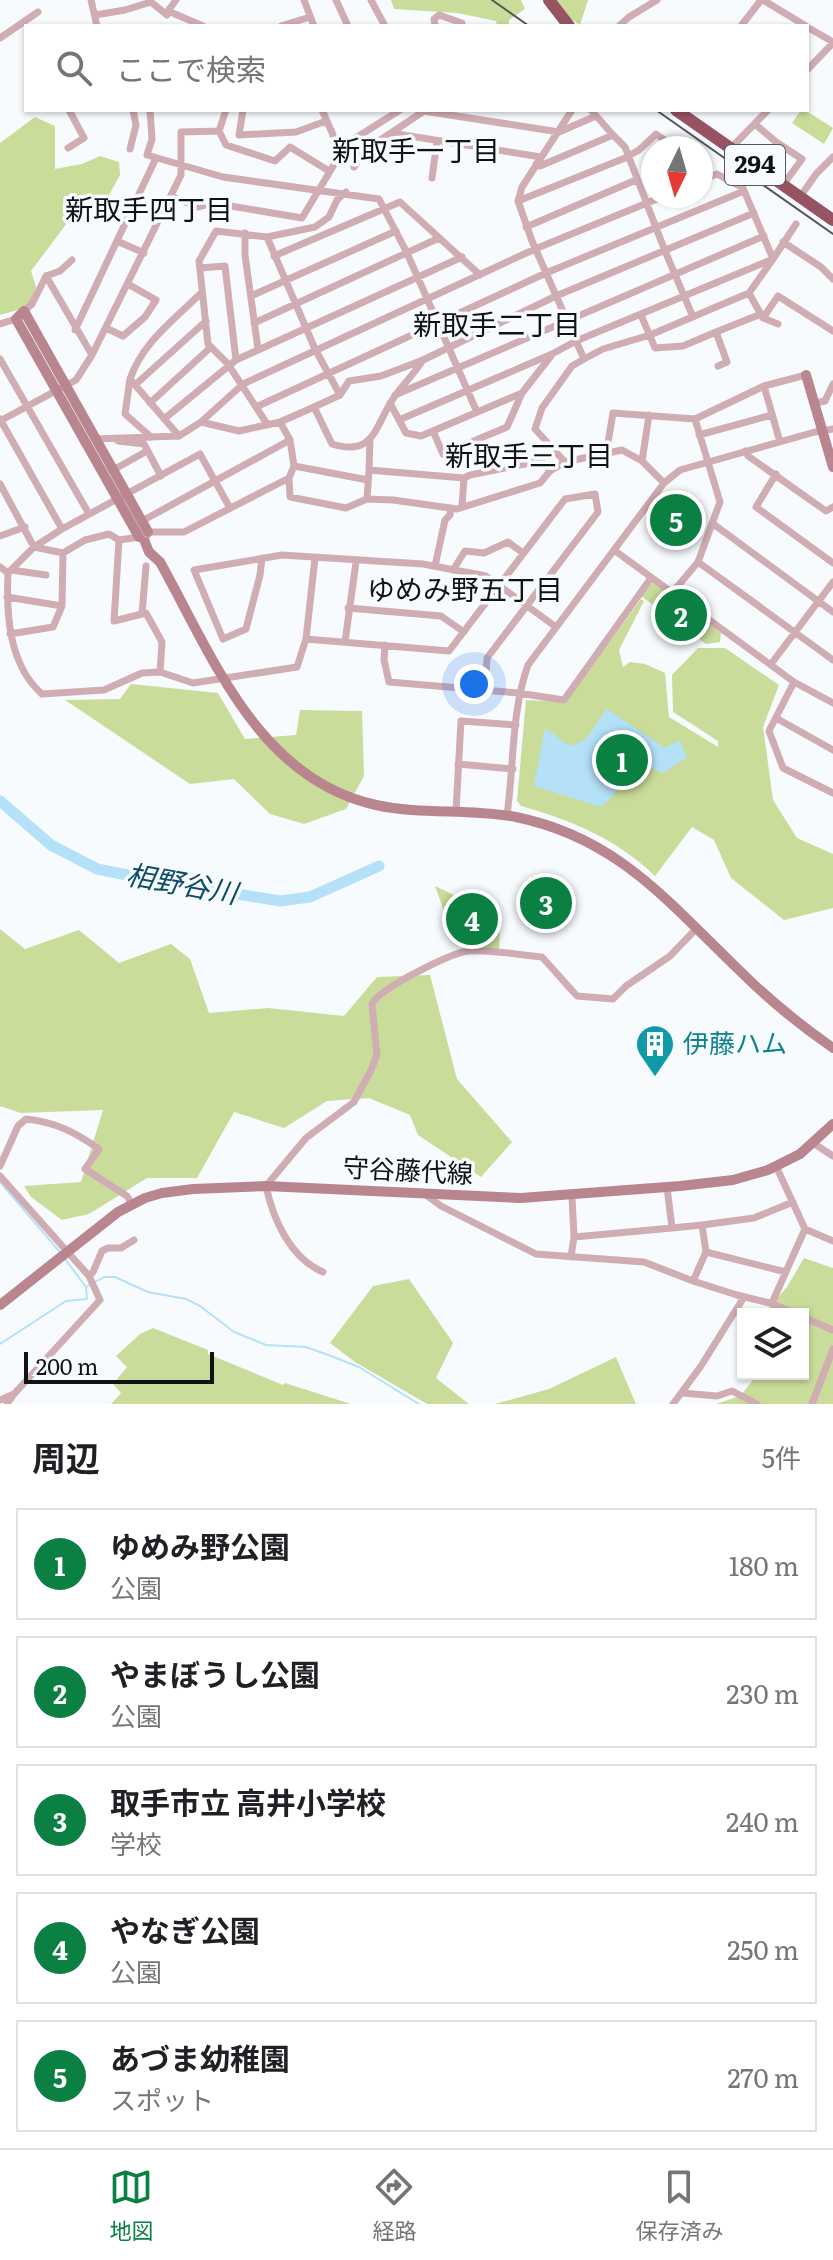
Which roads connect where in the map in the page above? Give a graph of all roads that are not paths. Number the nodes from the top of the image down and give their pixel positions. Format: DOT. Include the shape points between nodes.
graph roads {
  1 [pos="91,0"];
  2 [pos="176,0"];
  3 [pos="304,0"];
  4 [pos="336,0"];
  5 [pos="371,0"];
  6 [pos="549,0"];
  7 [pos="657,0"];
  8 [pos="762,0"];
  9 [pos="38,12"];
  10 [pos="167,13"];
  11 [pos="95,15"];
  12 [pos="310,17"];
  13 [pos="24,24"];
  14 [pos="97,24"];
  15 [pos="162,24"];
  16 [pos="197,24"];
  17 [pos="287,24"];
  18 [pos="313,24"];
  19 [pos="347,24"];
  20 [pos="384,24"];
  21 [pos="435,24"];
  22 [pos="462,24"];
  23 [pos="567,24"];
  24 [pos="621,24"];
  25 [pos="743,24"];
  26 [pos="803,24"];
  27 [pos="809,28"];
  28 [pos="0,38"];
  29 [pos="833,42"];
  30 [pos="809,68"];
  31 [pos="70,112"];
  32 [pos="133,112"];
  33 [pos="150,112"];
  34 [pos="225,112"];
  35 [pos="243,112"];
  36 [pos="323,112"];
  37 [pos="397,112"];
  38 [pos="421,112"];
  39 [pos="435,112"];
  40 [pos="481,112"];
  41 [pos="571,112"];
  42 [pos="679,112"];
  43 [pos="766,112"];
  44 [pos="593,113"];
  45 [pos="480,120"];
  46 [pos="326,121"];
  47 [pos="755,124"];
  48 [pos="219,131"];
  49 [pos="559,132"];
  50 [pos="391,133"];
  51 [pos="613,135"];
  52 [pos="356,138"];
  53 [pos="437,141"];
  54 [pos="68,148"];
  55 [pos="641,148"];
  56 [pos="731,148"];
  57 [pos="130,149"];
  58 [pos="366,149"];
  59 [pos="341,153"];
  60 [pos="628,155"];
  61 [pos="833,157"];
  62 [pos="156,158"];
  63 [pos="539,161"];
  64 [pos="181,166"];
  65 [pos="354,167"];
  66 [pos="329,171"];
  67 [pos="713,176"];
  68 [pos="432,178"];
  69 [pos="636,180"];
  70 [pos="783,185"];
  71 [pos="321,189"];
  72 [pos="744,191"];
  73 [pos="346,192"];
  74 [pos="641,192"];
  75 [pos="171,196"];
  76 [pos="800,197"];
  77 [pos="518,201"];
  78 [pos="641,206"];
  79 [pos="386,208"];
  80 [pos="648,208"];
  81 [pos="754,213"];
  82 [pos="833,220"];
  83 [pos="796,224"];
  84 [pos="526,227"];
  85 [pos="655,227"];
  86 [pos="396,231"];
  87 [pos="245,233"];
  88 [pos="764,236"];
  89 [pos="267,237"];
  90 [pos="439,238"];
  91 [pos="117,241"];
  92 [pos="783,242"];
  93 [pos="535,249"];
  94 [pos="665,251"];
  95 [pos="144,253"];
  96 [pos="407,253"];
  97 [pos="274,256"];
  98 [pos="462,257"];
  99 [pos="773,259"];
  100 [pos="72,260"];
  101 [pos="200,268"];
  102 [pos="546,273"];
  103 [pos="675,274"];
  104 [pos="480,275"];
  105 [pos="46,276"];
  106 [pos="417,276"];
  107 [pos="833,279"];
  108 [pos="284,281"];
  109 [pos="128,284"];
  110 [pos="749,293"];
  111 [pos="200,294"];
  112 [pos="251,296"];
  113 [pos="556,296"];
  114 [pos="684,296"];
  115 [pos="427,299"];
  116 [pos="295,304"];
  117 [pos="20,315"];
  118 [pos="641,315"];
  119 [pos="762,316"];
  120 [pos="693,317"];
  121 [pos="567,319"];
  122 [pos="206,321"];
  123 [pos="254,323"];
  124 [pos="0,324"];
  125 [pos="438,324"];
  126 [pos="778,324"];
  127 [pos="106,328"];
  128 [pos="305,328"];
  129 [pos="75,330"];
  130 [pos="833,331"];
  131 [pos="716,332"];
  132 [pos="650,335"];
  133 [pos="576,341"];
  134 [pos="448,345"];
  135 [pos="211,347"];
  136 [pos="258,349"];
  137 [pos="315,349"];
  138 [pos="552,354"];
  139 [pos="92,355"];
  140 [pos="0,359"];
  141 [pos="584,359"];
  142 [pos="423,360"];
  143 [pos="232,362"];
  144 [pos="718,366"];
  145 [pos="458,367"];
  146 [pos="329,373"];
  147 [pos="806,375"];
  148 [pos="133,382"];
  149 [pos="243,384"];
  150 [pos="833,384"];
  151 [pos="764,386"];
  152 [pos="61,388"];
  153 [pos="469,390"];
  154 [pos="522,393"];
  155 [pos="340,395"];
  156 [pos="393,399"];
  157 [pos="150,403"];
  158 [pos="815,403"];
  159 [pos="29,406"];
  160 [pos="256,407"];
  161 [pos="314,407"];
  162 [pos="477,412"];
  163 [pos="649,415"];
  164 [pos="772,415"];
  165 [pos="164,419"];
  166 [pos="695,419"];
  167 [pos="0,420"];
  168 [pos="399,420"];
  169 [pos="201,422"];
  170 [pos="280,422"];
  171 [pos="267,424"];
  172 [pos="827,430"];
  173 [pos="433,431"];
  174 [pos="699,435"];
  175 [pos="179,436"];
  176 [pos="151,438"];
  177 [pos="370,439"];
  178 [pos="90,440"];
  179 [pos="290,440"];
  180 [pos="118,441"];
  181 [pos="780,442"];
  182 [pos="147,451"];
  183 [pos="745,451"];
  184 [pos="606,454"];
  185 [pos="642,461"];
  186 [pos="565,462"];
  187 [pos="708,462"];
  188 [pos="294,466"];
  189 [pos="833,467"];
  190 [pos="113,470"];
  191 [pos="369,470"];
  192 [pos="550,471"];
  193 [pos="776,474"];
  194 [pos="161,476"];
  195 [pos="289,478"];
  196 [pos="464,478"];
  197 [pos="216,480"];
  198 [pos="368,480"];
  199 [pos="664,483"];
  200 [pos="1,489"];
  201 [pos="122,495"];
  202 [pos="367,499"];
  203 [pos="462,506"];
  204 [pos="833,507"];
  205 [pos="230,508"];
  206 [pos="451,508"];
  207 [pos="89,514"];
  208 [pos="142,521"];
  209 [pos="712,523"];
  210 [pos="25,527"];
  211 [pos="62,529"];
  212 [pos="0,536"];
  213 [pos="144,537"];
  214 [pos="119,540"];
  215 [pos="34,547"];
  216 [pos="614,550"];
  217 [pos="63,553"];
  218 [pos="523,553"];
  219 [pos="262,558"];
  220 [pos="315,558"];
  221 [pos="356,562"];
  222 [pos="698,562"];
  223 [pos="833,563"];
  224 [pos="146,566"];
  225 [pos="435,566"];
  226 [pos="0,567"];
  227 [pos="453,570"];
  228 [pos="10,572"];
  229 [pos="46,575"];
  230 [pos="651,578"];
  231 [pos="833,582"];
  232 [pos="499,585"];
  233 [pos="672,593"];
  234 [pos="7,597"];
  235 [pos="818,601"];
  236 [pos="62,606"];
  237 [pos="527,606"];
  238 [pos="348,608"];
  239 [pos="833,612"];
  240 [pos="142,614"];
  241 [pos="556,627"];
  242 [pos="464,632"];
  243 [pos="794,633"];
  244 [pos="10,634"];
  245 [pos="306,639"];
  246 [pos="345,642"];
  247 [pos="385,645"];
  248 [pos="833,660"];
  249 [pos="771,664"];
  250 [pos="160,672"];
  251 [pos="224,678"];
  252 [pos="794,682"];
  253 [pos="485,689"];
  254 [pos="518,693"];
  255 [pos="833,703"];
  256 [pos="776,718"];
  257 [pos="516,725"];
  258 [pos="833,750"];
  259 [pos="458,764"];
  260 [pos="513,769"];
  261 [pos="833,793"];
  262 [pos="456,811"];
  263 [pos="507,815"];
  264 [pos="697,928"];
  265 [pos="833,1048"];
  266 [pos="832,1127"];
  267 [pos="813,1143"];
  268 [pos="833,1156"];
  269 [pos="0,1166"];
  270 [pos="776,1166"];
  271 [pos="0,1176"];
  272 [pos="266,1186"];
  273 [pos="667,1187"];
  274 [pos="426,1195"];
  275 [pos="572,1196"];
  276 [pos="793,1202"];
  277 [pos="132,1204"];
  278 [pos="702,1225"];
  279 [pos="672,1228"];
  280 [pos="805,1229"];
  281 [pos="574,1237"];
  282 [pos="832,1237"];
  283 [pos="134,1240"];
  284 [pos="706,1252"];
  285 [pos="65,1255"];
  286 [pos="571,1257"];
  287 [pos="323,1272"];
  288 [pos="786,1272"];
  289 [pos="91,1281"];
  290 [pos="693,1281"];
  291 [pos="744,1297"];
  292 [pos="772,1303"];
  293 [pos="0,1305"];
  294 [pos="783,1308"];
  295 [pos="809,1320"];
  296 [pos="833,1330"];
  297 [pos="833,1349"];
  298 [pos="682,1393"];
  299 [pos="14,1394"];
  300 [pos="0,1400"];
  301 [pos="7,1404"];
  302 [pos="673,1404"];
  303 [pos="757,1404"];
  304 [pos="812,1404"];
  1 -- 11 [label="street"];
  2 -- 10 [label="street"];
  3 -- 12 [label="street"];
  4 -- 19 [label="street"];
  5 -- 20 [label="street"];
  6 -- 23 [label="highway"];
  7 -- 24 [label="street"];
  8 -- 25 [label="street"];
  8 -- 26 [label="street"];
  9 -- 13 [label="street"];
  10 -- 11 [label="street" via="151,2"];
  10 -- 15 [label="street"];
  10 -- 16 [label="street"];
  11 -- 14 [label="street"];
  12 -- 17 [label="street"];
  12 -- 18 [label="street"];
  13 -- 28 [label="street"];
  21 -- 22 [label="street" via="439,15"];
  27 -- 29 [label="street"];
  29 -- 30 [label="street"];
  31 -- 54 [label="street" via="84,138"];
  32 -- 57 [label="street"];
  33 -- 62 [label="street" via="147,155"];
  34 -- 48 [label="street"];
  35 -- 46 [label="street" via="239,135 296,132"];
  36 -- 46 [label="street"];
  37 -- 52 [label="street"];
  38 -- 50 [label="street"];
  39 -- 45 [label="street"];
  40 -- 45 [label="street"];
  41 -- 49 [label="street"];
  42 -- 56 [label="highway, 294"];
  43 -- 47 [label="street"];
  44 -- 49 [label="street"];
  44 -- 51 [label="street"];
  45 -- 49 [label="street"];
  46 -- 59 [label="street"];
  47 -- 56 [label="street"];
  47 -- 70 [label="street" via="802,159"];
  48 -- 64 [label="street" via="181,132"];
  48 -- 66 [label="street" via="226,145 275,161 290,147"];
  49 -- 63 [label="street"];
  50 -- 53 [label="street"];
  50 -- 58 [label="street"];
  51 -- 60 [label="street"];
  51 -- 63 [label="street" via="540,166"];
  52 -- 58 [label="street"];
  52 -- 59 [label="street"];
  53 -- 63 [label="street"];
  53 -- 68 [label="street"];
  55 -- 60 [label="street"];
  56 -- 70 [label="highway, 294"];
  58 -- 65 [label="street"];
  59 -- 66 [label="street"];
  60 -- 69 [label="street"];
  60 -- 77 [label="street"];
  61 -- 76 [label="street"];
  62 -- 64 [label="street"];
  62 -- 91 [label="street"];
  63 -- 77 [label="street"];
  64 -- 71 [label="street" via="223,177"];
  64 -- 75 [label="street"];
  66 -- 71 [label="street"];
  67 -- 72 [label="street"];
  69 -- 74 [label="street"];
  69 -- 84 [label="street"];
  70 -- 76 [label="highway, 294"];
  71 -- 73 [label="street"];
  71 -- 75 [label="street" via="302,218 213,203 197,207"];
  72 -- 81 [label="street"];
  72 -- 85 [label="street"];
  73 -- 79 [label="street" via="379,199"];
  73 -- 89 [label="street" via="315,227"];
  75 -- 95 [label="street"];
  76 -- 82 [label="highway, 294"];
  77 -- 84 [label="street"];
  78 -- 93 [label="street"];
  79 -- 86 [label="street"];
  79 -- 90 [label="street" via="400,202"];
  79 -- 97 [label="street"];
  80 -- 85 [label="street"];
  81 -- 88 [label="street"];
  81 -- 94 [label="street"];
  83 -- 92 [label="street"];
  84 -- 93 [label="street"];
  85 -- 94 [label="street"];
  85 -- 102 [label="street"];
  86 -- 96 [label="street"];
  86 -- 108 [label="street"];
  87 -- 89 [label="street"];
  87 -- 101 [label="street" via="216,231"];
  87 -- 112 [label="street"];
  88 -- 99 [label="street"];
  88 -- 103 [label="street"];
  89 -- 97 [label="street"];
  90 -- 96 [label="street"];
  90 -- 98 [label="street"];
  91 -- 95 [label="street"];
  91 -- 129 [label="street"];
  92 -- 99 [label="street"];
  92 -- 107 [label="street"];
  93 -- 102 [label="street"];
  93 -- 104 [label="street"];
  94 -- 103 [label="street"];
  94 -- 113 [label="street"];
  95 -- 109 [label="street"];
  96 -- 106 [label="street"];
  96 -- 116 [label="street"];
  97 -- 108 [label="street"];
  98 -- 104 [label="street"];
  98 -- 106 [label="street"];
  99 -- 110 [label="street"];
  99 -- 114 [label="street"];
  100 -- 105 [label="street"];
  101 -- 111 [label="street"];
  101 -- 143 [label="street" via="225,266"];
  102 -- 113 [label="street"];
  102 -- 125 [label="street"];
  103 -- 114 [label="street"];
  103 -- 121 [label="street"];
  104 -- 115 [label="street"];
  105 -- 117 [label="street"];
  105 -- 129 [label="street"];
  106 -- 115 [label="street"];
  106 -- 128 [label="street"];
  108 -- 112 [label="street"];
  108 -- 116 [label="street"];
  109 -- 127 [label="street"];
  109 -- 127 [label="street" via="156,300 123,336"];
  110 -- 119 [label="street"];
  110 -- 120 [label="street"];
  111 -- 122 [label="street"];
  111 -- 148 [label="street" via="138,358"];
  112 -- 123 [label="street"];
  113 -- 121 [label="street"];
  113 -- 134 [label="street"];
  114 -- 118 [label="street"];
  114 -- 120 [label="street"];
  115 -- 125 [label="street"];
  115 -- 137 [label="street"];
  116 -- 123 [label="street"];
  116 -- 128 [label="street"];
  117 -- 124 [label="street"];
  117 -- 152 [label="street"];
  118 -- 132 [label="street"];
  118 -- 133 [label="street"];
  119 -- 126 [label="street"];
  119 -- 130 [label="street" via="778,296"];
  119 -- 131 [label="street"];
  120 -- 132 [label="street"];
  121 -- 133 [label="street"];
  121 -- 145 [label="street"];
  122 -- 135 [label="street"];
  122 -- 148 [label="street"];
  123 -- 136 [label="street"];
  125 -- 134 [label="street"];
  125 -- 146 [label="street"];
  127 -- 139 [label="street"];
  128 -- 136 [label="street"];
  128 -- 137 [label="street"];
  129 -- 139 [label="street"];
  131 -- 132 [label="street" via="683,346 655,348"];
  131 -- 144 [label="street" via="727,362"];
  132 -- 141 [label="street"];
  133 -- 138 [label="street"];
  133 -- 141 [label="street"];
  134 -- 142 [label="street"];
  134 -- 145 [label="street"];
  135 -- 143 [label="street"];
  135 -- 157 [label="street"];
  136 -- 143 [label="street"];
  137 -- 146 [label="street"];
  137 -- 149 [label="street"];
  138 -- 153 [label="street"];
  138 -- 154 [label="street"];
  139 -- 152 [label="street" via="76,380"];
  140 -- 159 [label="street"];
  141 -- 186 [label="street" via="572,366 542,408 535,429"];
  142 -- 155 [label="street" via="349,381"];
  142 -- 156 [label="street"];
  143 -- 149 [label="street"];
  143 -- 165 [label="street"];
  145 -- 153 [label="street"];
  145 -- 156 [label="street"];
  146 -- 155 [label="street"];
  146 -- 160 [label="street"];
  147 -- 151 [label="street"];
  147 -- 158 [label="street"];
  148 -- 157 [label="street"];
  148 -- 176 [label="street" via="125,414"];
  149 -- 160 [label="street"];
  149 -- 169 [label="street"];
  150 -- 158 [label="street" via="825,401"];
  151 -- 164 [label="street"];
  151 -- 166 [label="street"];
  152 -- 159 [label="street"];
  152 -- 178 [label="street"];
  153 -- 162 [label="street"];
  153 -- 168 [label="street"];
  154 -- 162 [label="street"];
  154 -- 173 [label="street" via="507,427 443,454"];
  155 -- 161 [label="street"];
  156 -- 168 [label="street"];
  156 -- 177 [label="street"];
  157 -- 165 [label="street"];
  158 -- 172 [label="street"];
  159 -- 167 [label="street"];
  159 -- 207 [label="street"];
  160 -- 171 [label="street"];
  161 -- 170 [label="street"];
  161 -- 177 [label="street" via="332,444 348,449"];
  162 -- 173 [label="street"];
  163 -- 166 [label="street"];
  163 -- 184 [label="street" via="613,413"];
  163 -- 185 [label="street"];
  164 -- 174 [label="street"];
  164 -- 181 [label="street"];
  165 -- 175 [label="street"];
  166 -- 174 [label="street"];
  167 -- 211 [label="street"];
  168 -- 173 [label="street" via="406,433 421,436"];
  169 -- 171 [label="street" via="239,431"];
  169 -- 175 [label="street"];
  170 -- 171 [label="street"];
  170 -- 179 [label="street"];
  172 -- 181 [label="street"];
  172 -- 189 [label="street"];
  174 -- 187 [label="street"];
  175 -- 176 [label="street"];
  176 -- 178 [label="street"];
  177 -- 191 [label="street"];
  178 -- 190 [label="street"];
  178 -- 201 [label="street"];
  179 -- 188 [label="street"];
  179 -- 197 [label="street"];
  180 -- 182 [label="street" via="144,444"];
  181 -- 183 [label="street"];
  182 -- 190 [label="street"];
  182 -- 194 [label="street"];
  183 -- 187 [label="street"];
  183 -- 193 [label="street"];
  184 -- 185 [label="street" via="622,450"];
  184 -- 186 [label="street"];
  185 -- 199 [label="street"];
  186 -- 192 [label="street"];
  187 -- 199 [label="street" via="680,470"];
  187 -- 209 [label="street" via="720,502"];
  188 -- 195 [label="street"];
  188 -- 198 [label="street"];
  190 -- 201 [label="street"];
  191 -- 196 [label="street"];
  191 -- 198 [label="street"];
  192 -- 196 [label="street" via="536,455 525,464"];
  192 -- 203 [label="street" via="540,483 516,493"];
  193 -- 204 [label="street" via="826,511"];
  193 -- 223 [label="street" via="756,507"];
  194 -- 197 [label="street" via="200,454"];
  194 -- 201 [label="street"];
  195 -- 202 [label="street" via="290,497 346,508"];
  195 -- 205 [label="street"];
  196 -- 203 [label="street"];
  197 -- 205 [label="street"];
  197 -- 208 [label="street"];
  198 -- 202 [label="street"];
  199 -- 216 [label="street"];
  200 -- 210 [label="street"];
  201 -- 207 [label="street"];
  201 -- 208 [label="street"];
  201 -- 213 [label="street"];
  202 -- 206 [label="street"];
  203 -- 206 [label="street"];
  205 -- 213 [label="street" via="184,532"];
  206 -- 225 [label="street"];
  207 -- 211 [label="street"];
  208 -- 213 [label="street"];
  209 -- 222 [label="street"];
  209 -- 235 [label="street"];
  210 -- 212 [label="street"];
  210 -- 215 [label="street"];
  211 -- 215 [label="street"];
  213 -- 214 [label="street"];
  213 -- 251 [label="street"];
  214 -- 217 [label="street" via="109,534"];
  214 -- 240 [label="street" via="114,621"];
  215 -- 217 [label="street"];
  215 -- 228 [label="street"];
  216 -- 230 [label="street"];
  216 -- 241 [label="street"];
  217 -- 236 [label="street"];
  218 -- 227 [label="street" via="508,542 484,553 465,551"];
  218 -- 232 [label="street"];
  218 -- 237 [label="street" via="565,499 595,494 598,512"];
  219 -- 219 [label="street" via="194,570 223,639 246,629"];
  219 -- 220 [label="street"];
  220 -- 221 [label="street"];
  220 -- 245 [label="street"];
  221 -- 225 [label="street"];
  221 -- 238 [label="street"];
  222 -- 233 [label="street"];
  222 -- 243 [label="street"];
  224 -- 240 [label="street"];
  225 -- 227 [label="street"];
  226 -- 228 [label="street"];
  227 -- 232 [label="street" via="486,576"];
  228 -- 229 [label="street"];
  228 -- 234 [label="street"];
  230 -- 233 [label="street"];
  230 -- 254 [label="street" via="564,700"];
  231 -- 235 [label="street"];
  232 -- 237 [label="street"];
  232 -- 242 [label="street"];
  233 -- 249 [label="street"];
  234 -- 236 [label="street"];
  234 -- 244 [label="street"];
  235 -- 239 [label="street"];
  235 -- 243 [label="street"];
  236 -- 244 [label="street" via="53,627"];
  237 -- 241 [label="street"];
  237 -- 253 [label="street" via="487,658"];
  238 -- 242 [label="street" via="441,616"];
  238 -- 246 [label="street"];
  240 -- 250 [label="street" via="162,642"];
  241 -- 254 [label="street" via="528,665"];
  242 -- 247 [label="street" via="449,651"];
  243 -- 248 [label="street"];
  243 -- 249 [label="street"];
  244 -- 250 [label="street" via="20,664 42,694 104,690 142,673"];
  245 -- 246 [label="street"];
  245 -- 251 [label="street" via="297,667"];
  246 -- 247 [label="street"];
  247 -- 253 [label="street" via="389,682"];
  249 -- 252 [label="street"];
  250 -- 251 [label="street" via="193,683"];
  251 -- 262 [label="street" via="275,750 319,784 376,805"];
  252 -- 255 [label="street"];
  252 -- 256 [label="street"];
  253 -- 254 [label="street"];
  254 -- 257 [label="street"];
  256 -- 258 [label="street"];
  256 -- 261 [label="street" via="769,731 783,768"];
  257 -- 259 [label="street" via="461,721"];
  257 -- 260 [label="street"];
  259 -- 260 [label="street"];
  259 -- 262 [label="street"];
  260 -- 263 [label="street"];
  262 -- 263 [label="street"];
  263 -- 264 [label="street" via="575,835 608,852"];
  264 -- 265 [label="street" via="795,1021"];
  264 -- 272 [label="street" via="613,999 577,996 542,957 469,951 380,992 372,1004 377,1055 354,1102 306,1138"];
  266 -- 267 [label="street, 守谷藤代線"];
  267 -- 268 [label="street"];
  267 -- 270 [label="street, 守谷藤代線"];
  269 -- 277 [label="street" via="26,1119 59,1125 99,1149 85,1169"];
  270 -- 273 [label="street, 守谷藤代線" via="733,1180"];
  270 -- 276 [label="street"];
  271 -- 285 [label="street"];
  272 -- 274 [label="street, 守谷藤代線"];
  272 -- 277 [label="street, 守谷藤代線" via="162,1193"];
  272 -- 287 [label="street" via="271,1213 283,1234 306,1263"];
  273 -- 275 [label="street, 守谷藤代線"];
  273 -- 279 [label="street"];
  274 -- 275 [label="street, 守谷藤代線"];
  274 -- 286 [label="street" via="536,1254"];
  275 -- 281 [label="street"];
  276 -- 278 [label="street" via="754,1218"];
  276 -- 280 [label="street"];
  277 -- 285 [label="street, 守谷藤代線"];
  278 -- 279 [label="street"];
  278 -- 284 [label="street"];
  279 -- 281 [label="street"];
  280 -- 282 [label="street"];
  280 -- 288 [label="street"];
  281 -- 286 [label="street"];
  283 -- 289 [label="street" via="102,1251"];
  284 -- 288 [label="street"];
  284 -- 290 [label="street"];
  285 -- 289 [label="street"];
  285 -- 293 [label="street, 守谷藤代線"];
  286 -- 290 [label="street" via="644,1262"];
  288 -- 292 [label="street"];
  289 -- 299 [label="street" via="100,1300"];
  290 -- 291 [label="street"];
  291 -- 292 [label="street"];
  291 -- 298 [label="street"];
  292 -- 294 [label="street"];
  295 -- 296 [label="street"];
  297 -- 304 [label="street"];
  298 -- 302 [label="street"];
  298 -- 303 [label="street" via="717,1396 732,1391"];
  299 -- 300 [label="street"];
  299 -- 301 [label="street"];
}
